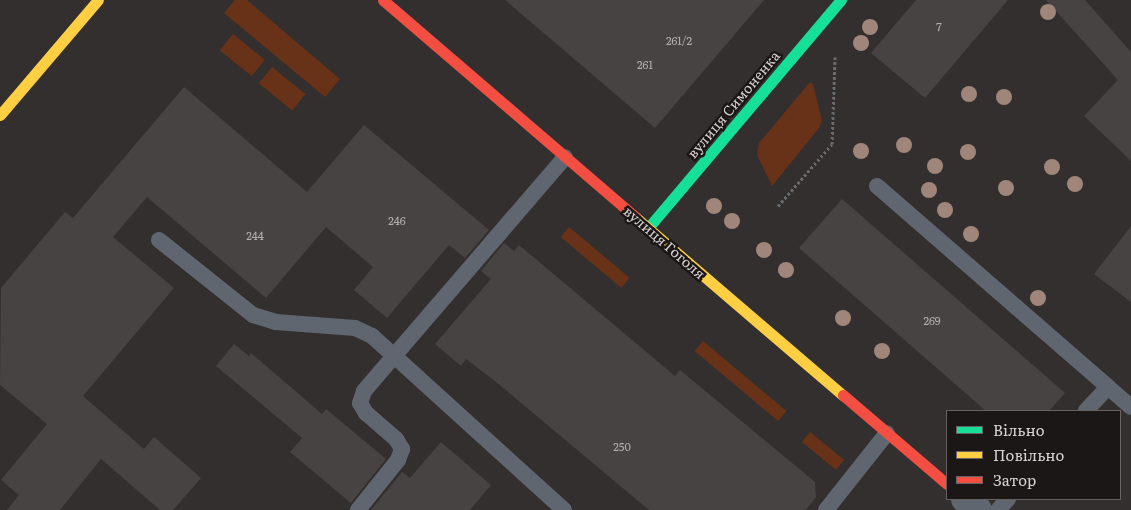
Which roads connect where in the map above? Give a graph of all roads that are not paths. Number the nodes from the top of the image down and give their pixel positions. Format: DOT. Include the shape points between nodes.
graph roads {
  1 [pos="98,0"];
  2 [pos="383,0"];
  3 [pos="841,0"];
  4 [pos="0,115"];
  5 [pos="565,157"];
  6 [pos="877,186"];
  7 [pos="648,228"];
  8 [pos="159,240"];
  9 [pos="394,356"];
  10 [pos="1108,387"];
  11 [pos="1131,406"];
  12 [pos="1087,410"];
  13 [pos="888,433"];
  14 [pos="946,483"];
  15 [pos="965,500"];
  16 [pos="1007,500"];
  17 [pos="358,510"];
  18 [pos="564,510"];
  19 [pos="826,510"];
  20 [pos="978,510"];
  21 [pos="998,510"];
  1 -- 4 [label="street"];
  2 -- 5 [label="street, вулиця Гоголя"];
  3 -- 7 [label="street, вулиця Симоненка"];
  5 -- 7 [label="street, вулиця Гоголя"];
  5 -- 9 [label="lane"];
  6 -- 10 [label="lane"];
  7 -- 13 [label="street, вулиця Гоголя"];
  8 -- 9 [label="lane" via="253,315 276,322 355,328 372,336"];
  9 -- 17 [label="lane" via="364,391 360,403 366,413 396,438 402,449 398,460"];
  9 -- 18 [label="lane"];
  10 -- 11 [label="lane"];
  10 -- 12 [label="lane"];
  13 -- 14 [label="street, вулиця Гоголя"];
  13 -- 19 [label="lane"];
  15 -- 20 [label="street"];
  16 -- 21 [label="lane"];
}
